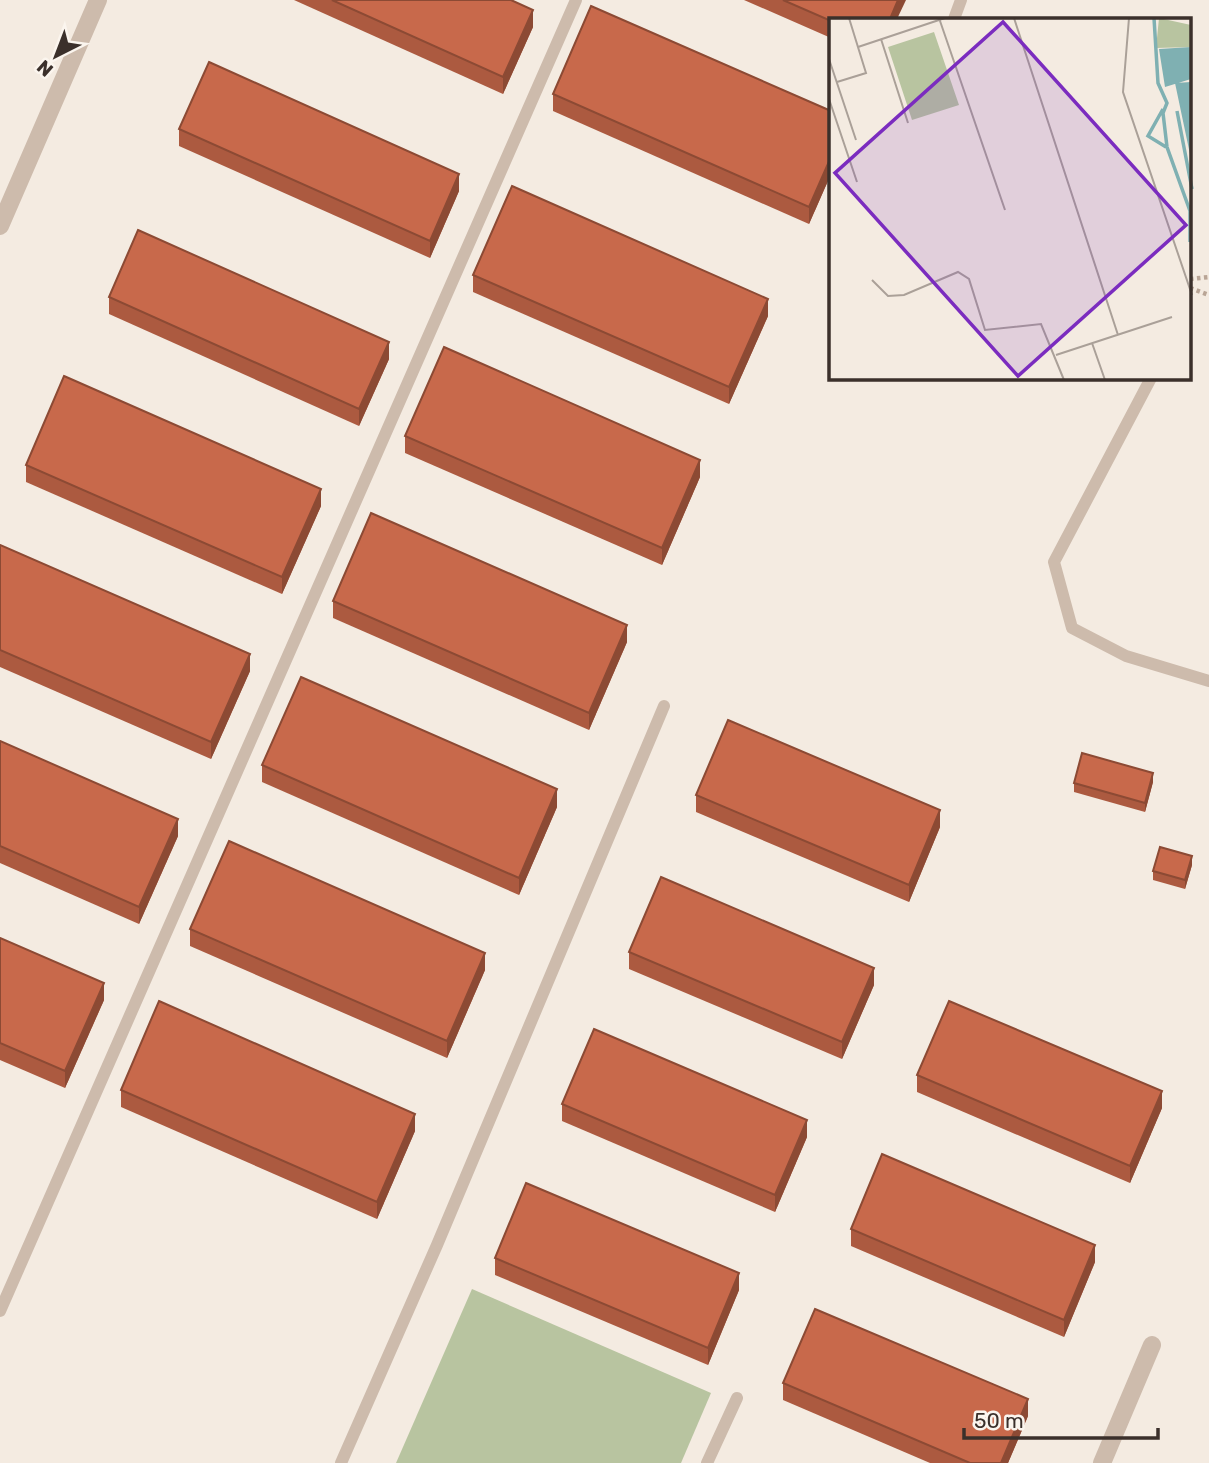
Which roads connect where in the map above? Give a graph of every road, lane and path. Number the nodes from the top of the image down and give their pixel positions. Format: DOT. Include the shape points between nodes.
graph roads {
  1 [pos="98,0"];
  2 [pos="576,0"];
  3 [pos="961,0"];
  4 [pos="954,18"];
  5 [pos="0,226"];
  6 [pos="1192,289"];
  7 [pos="1209,295"];
  8 [pos="1150,380"];
  9 [pos="1209,681"];
  10 [pos="664,706"];
  11 [pos="0,1311"];
  12 [pos="1152,1345"];
  13 [pos="737,1398"];
  14 [pos="341,1463"];
  15 [pos="708,1463"];
  16 [pos="1102,1463"];
  1 -- 5 [label="street"];
  2 -- 11 [label="lane"];
  3 -- 4 [label="lane"];
  6 -- 7 [label="path"];
  8 -- 9 [label="lane" via="1054,562 1072,628 1126,656"];
  10 -- 14 [label="lane"];
  12 -- 16 [label="street"];
  13 -- 15 [label="lane"];
}
